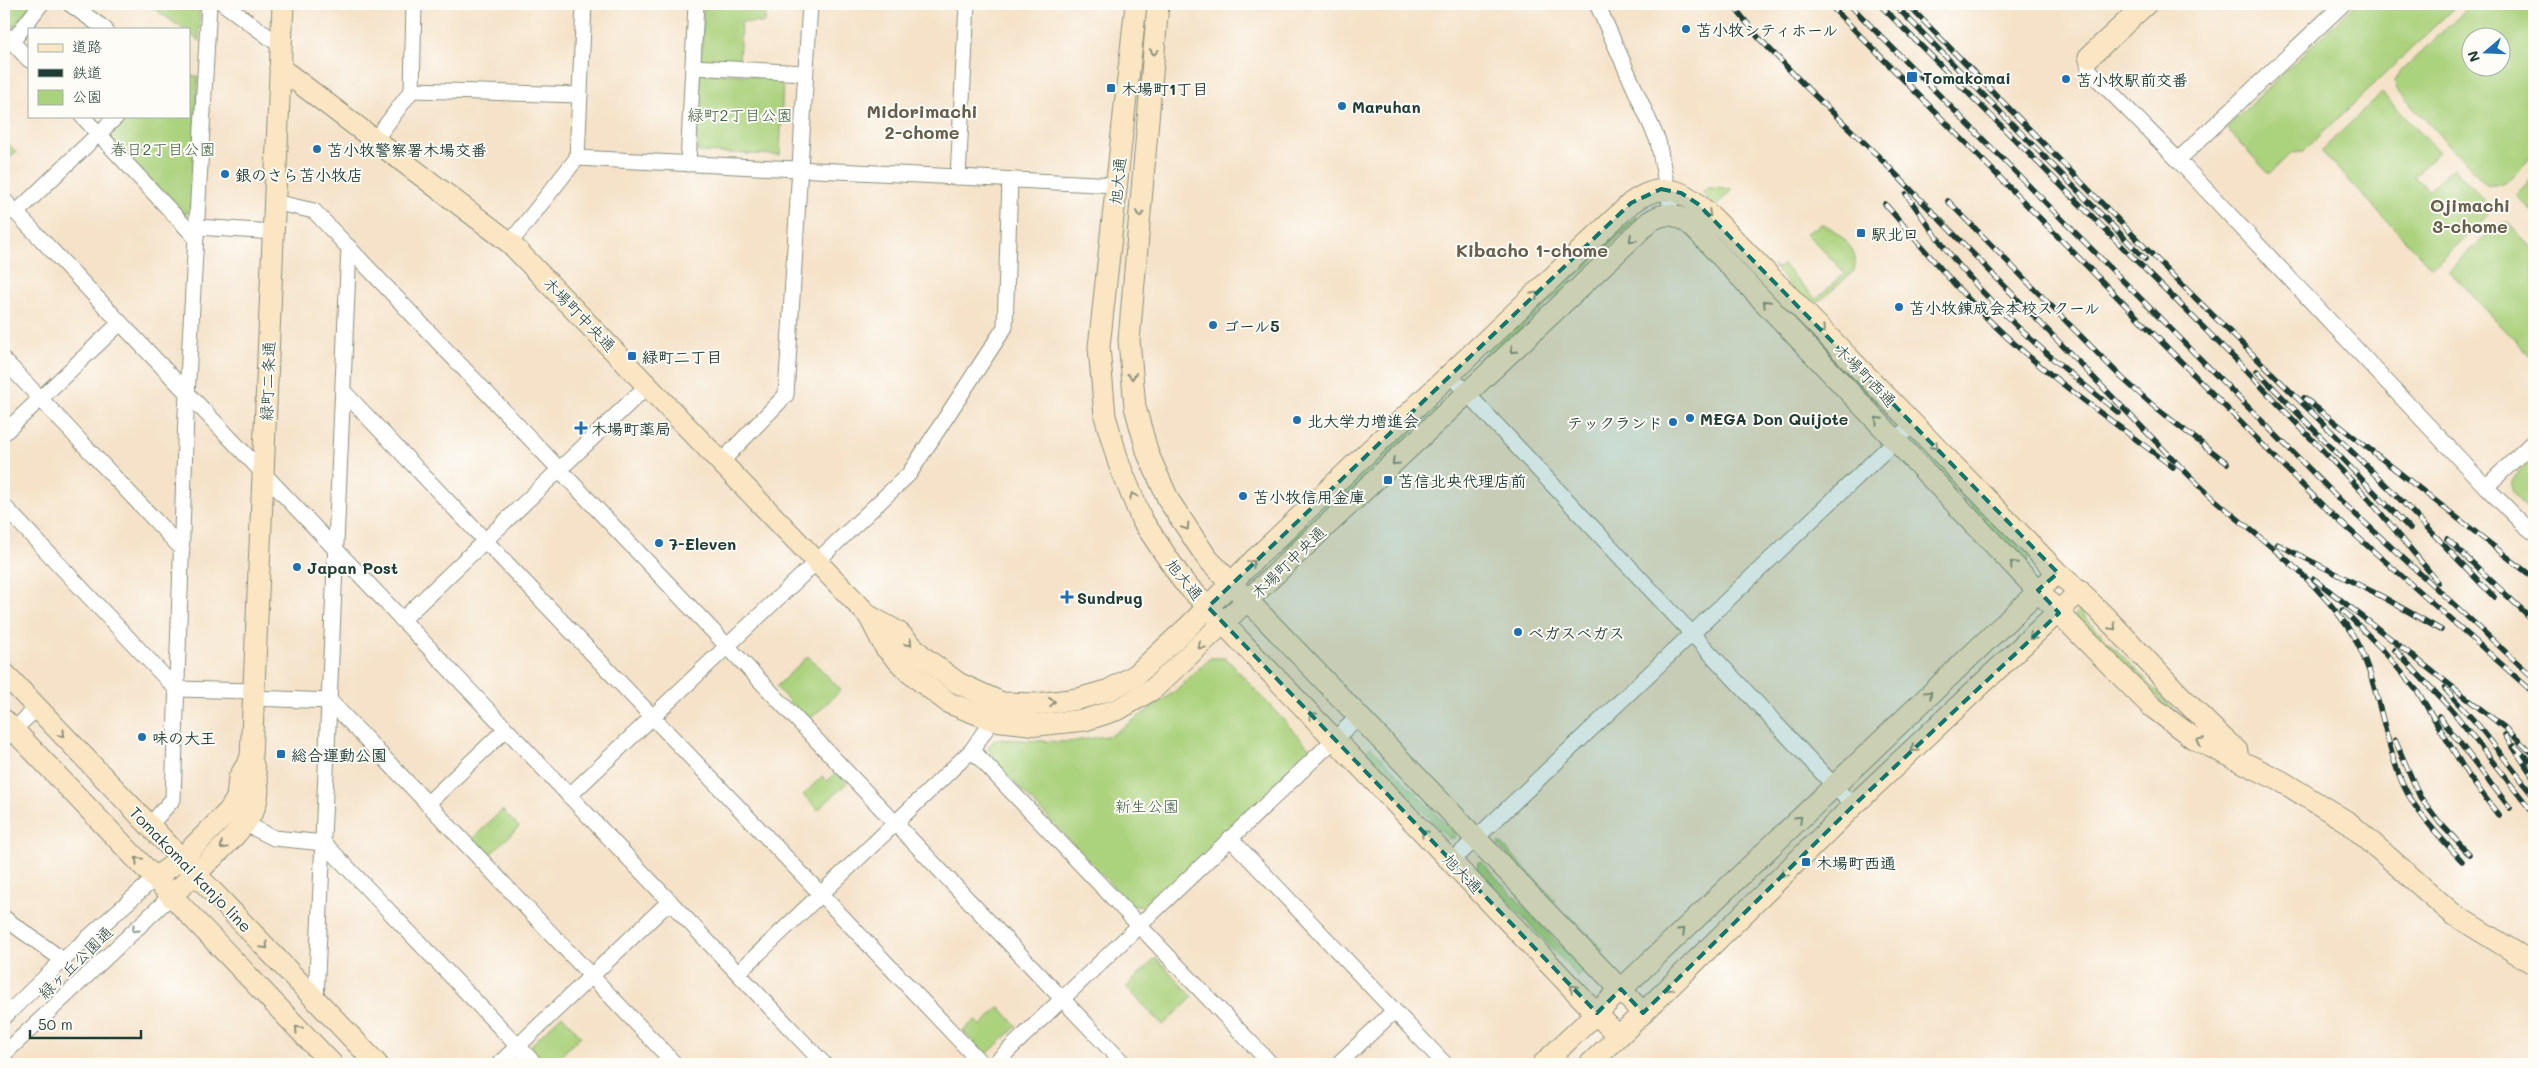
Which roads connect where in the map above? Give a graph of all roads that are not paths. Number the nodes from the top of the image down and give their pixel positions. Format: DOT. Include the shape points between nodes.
graph roads {
  1 [pos="41,4"];
  2 [pos="70,4"];
  3 [pos="209,4"];
  4 [pos="224,4"];
  5 [pos="283,4"];
  6 [pos="414,4"];
  7 [pos="584,4"];
  8 [pos="696,4"];
  9 [pos="810,4"];
  10 [pos="967,4"];
  11 [pos="1597,4"];
  12 [pos="2146,4"];
  13 [pos="2343,4"];
  14 [pos="1135,6"];
  15 [pos="1159,7"];
  16 [pos="104,28"];
  17 [pos="8,38"];
  18 [pos="281,46"];
  19 [pos="2089,57"];
  20 [pos="28,59"];
  21 [pos="693,67"];
  22 [pos="280,68"];
  23 [pos="805,73"];
  24 [pos="412,90"];
  25 [pos="580,95"];
  26 [pos="84,118"];
  27 [pos="115,118"];
  28 [pos="99,134"];
  29 [pos="376,140"];
  30 [pos="577,158"];
  31 [pos="2178,160"];
  32 [pos="688,164"];
  33 [pos="800,169"];
  34 [pos="958,177"];
  35 [pos="1010,180"];
  36 [pos="1117,186"];
  37 [pos="1667,190"];
  38 [pos="4,200"];
  39 [pos="274,202"];
  40 [pos="16,213"];
  41 [pos="1672,214"];
  42 [pos="197,232"];
  43 [pos="273,232"];
  44 [pos="510,243"];
  45 [pos="349,247"];
  46 [pos="120,323"];
  47 [pos="4,360"];
  48 [pos="1450,375"];
  49 [pos="648,385"];
  50 [pos="344,392"];
  51 [pos="187,394"];
  52 [pos="1467,394"];
  53 [pos="40,398"];
  54 [pos="1913,424"];
  55 [pos="4,433"];
  56 [pos="1897,439"];
  57 [pos="2534,441"];
  58 [pos="722,461"];
  59 [pos="560,470"];
  60 [pos="262,472"];
  61 [pos="2486,487"];
  62 [pos="4,506"];
  63 [pos="2534,532"];
  64 [pos="485,540"];
  65 [pos="182,549"];
  66 [pos="335,549"];
  67 [pos="816,561"];
  68 [pos="2058,573"];
  69 [pos="1231,584"];
  70 [pos="2038,590"];
  71 [pos="2080,591"];
  72 [pos="1248,601"];
  73 [pos="1208,607"];
  74 [pos="2059,612"];
  75 [pos="402,620"];
  76 [pos="1224,624"];
  77 [pos="1691,633"];
  78 [pos="727,646"];
  79 [pos="4,673"];
  80 [pos="176,689"];
  81 [pos="254,695"];
  82 [pos="330,701"];
  83 [pos="37,708"];
  84 [pos="997,712"];
  85 [pos="652,716"];
  86 [pos="1359,716"];
  87 [pos="506,729"];
  88 [pos="7,730"];
  89 [pos="1335,739"];
  90 [pos="972,750"];
  91 [pos="251,758"];
  92 [pos="2259,770"];
  93 [pos="1834,786"];
  94 [pos="569,796"];
  95 [pos="427,804"];
  96 [pos="1853,806"];
  97 [pos="244,823"];
  98 [pos="895,823"];
  99 [pos="149,826"];
  100 [pos="1230,838"];
  101 [pos="1475,838"];
  102 [pos="324,843"];
  103 [pos="1452,861"];
  104 [pos="187,866"];
  105 [pos="155,878"];
  106 [pos="821,894"];
  107 [pos="171,896"];
  108 [pos="670,902"];
  109 [pos="4,918"];
  110 [pos="1139,926"];
  111 [pos="63,960"];
  112 [pos="2534,964"];
  113 [pos="738,973"];
  114 [pos="591,976"];
  115 [pos="1621,989"];
  116 [pos="316,999"];
  117 [pos="1062,999"];
  118 [pos="1394,1011"];
  119 [pos="1597,1013"];
  120 [pos="1643,1013"];
  121 [pos="4,1017"];
  122 [pos="1618,1036"];
  123 [pos="518,1047"];
  124 [pos="4,1054"];
  125 [pos="332,1064"];
  126 [pos="377,1064"];
  127 [pos="499,1064"];
  128 [pos="534,1064"];
  129 [pos="675,1064"];
  130 [pos="824,1064"];
  131 [pos="982,1064"];
  132 [pos="994,1064"];
  133 [pos="1124,1064"];
  134 [pos="1270,1064"];
  135 [pos="1338,1064"];
  136 [pos="1445,1064"];
  137 [pos="1543,1064"];
  138 [pos="1590,1064"];
  1 -- 17 [label="street"];
  2 -- 16 [label="street"];
  3 -- 42 [label="street"];
  4 -- 18 [label="street"];
  5 -- 18 [label="street, 緑町二条通"];
  6 -- 24 [label="street"];
  7 -- 25 [label="street"];
  8 -- 21 [label="street"];
  9 -- 23 [label="street"];
  10 -- 34 [label="street"];
  11 -- 37 [label="street" via="1658,141"];
  12 -- 19 [label="street"];
  13 -- 31 [label="street"];
  14 -- 36 [label="street, 旭大通"];
  15 -- 69 [label="street, 旭大通, one-way" via="1129,340 1135,407 1148,454 1169,501 1206,558"];
  17 -- 20 [label="street"];
  18 -- 22 [label="street, 緑町二条通"];
  19 -- 31 [label="street" via="2090,72"];
  21 -- 23 [label="street"];
  21 -- 32 [label="street"];
  22 -- 29 [label="street, 木場町中央通"];
  22 -- 39 [label="street, 緑町二条通"];
  23 -- 33 [label="street"];
  24 -- 25 [label="street"];
  24 -- 29 [label="street"];
  25 -- 30 [label="street"];
  26 -- 28 [label="street"];
  27 -- 28 [label="street"];
  28 -- 40 [label="street"];
  28 -- 42 [label="street"];
  29 -- 44 [label="street, 木場町中央通"];
  30 -- 32 [label="street"];
  30 -- 44 [label="street"];
  31 -- 61 [label="street"];
  32 -- 33 [label="street"];
  33 -- 34 [label="street"];
  33 -- 58 [label="street" via="786,395"];
  34 -- 35 [label="street"];
  35 -- 36 [label="street"];
  35 -- 67 [label="street" via="1004,327 909,474"];
  73 -- 36 [label="street, 旭大通, one-way" via="1183,581 1142,520 1119,464 1105,416 1099,347"];
  37 -- 41 [label="street"];
  48 -- 37 [label="street, 木場町中央通, one-way" via="1631,203 1651,191"];
  37 -- 54 [label="street, 木場町西通, one-way" via="1681,192 1698,204"];
  38 -- 40 [label="street"];
  39 -- 43 [label="street, 緑町二条通"];
  39 -- 45 [label="street" via="314,211"];
  40 -- 46 [label="street"];
  41 -- 52 [label="street, 木場町中央通, one-way" via="1650,222"];
  56 -- 41 [label="street, 木場町西通, one-way" via="1696,230 1686,220"];
  42 -- 43 [label="street"];
  42 -- 51 [label="street"];
  43 -- 60 [label="street, 緑町二条通"];
  44 -- 49 [label="street, 木場町中央通"];
  45 -- 50 [label="street"];
  45 -- 59 [label="street"];
  46 -- 51 [label="street"];
  46 -- 53 [label="street"];
  47 -- 53 [label="street"];
  48 -- 52 [label="street"];
  69 -- 48 [label="street, 木場町中央通, one-way"];
  49 -- 58 [label="street, 木場町中央通"];
  49 -- 59 [label="street"];
  50 -- 64 [label="street"];
  50 -- 66 [label="street"];
  51 -- 60 [label="street"];
  51 -- 65 [label="street"];
  52 -- 72 [label="street, 木場町中央通, one-way"];
  52 -- 77 [label="street"];
  53 -- 55 [label="street"];
  53 -- 65 [label="street"];
  54 -- 56 [label="street"];
  54 -- 68 [label="street, 木場町西通, one-way"];
  70 -- 56 [label="street, 木場町西通, one-way"];
  56 -- 77 [label="street"];
  57 -- 61 [label="street"];
  58 -- 67 [label="street, 木場町中央通"];
  59 -- 64 [label="street"];
  59 -- 78 [label="street"];
  60 -- 66 [label="street"];
  60 -- 81 [label="street, 緑町二条通"];
  61 -- 63 [label="street"];
  62 -- 80 [label="street"];
  64 -- 75 [label="street"];
  64 -- 85 [label="street"];
  65 -- 80 [label="street"];
  66 -- 75 [label="street"];
  66 -- 82 [label="street"];
  67 -- 78 [label="street"];
  67 -- 84 [label="street, 木場町中央通" via="869,616 898,632 923,657"];
  68 -- 70 [label="street"];
  68 -- 71 [label="street, 木場町西通"];
  69 -- 72 [label="street, 旭大通"];
  69 -- 73 [label="street, 木場町中央通"];
  70 -- 74 [label="street, 木場町西通"];
  93 -- 70 [label="street, one-way"];
  71 -- 74 [label="street"];
  71 -- 92 [label="street, 木場町西通, one-way" via="2177,695"];
  72 -- 76 [label="street, 木場町中央通"];
  72 -- 86 [label="street, 旭大通"];
  73 -- 76 [label="street, 旭大通"];
  84 -- 73 [label="street, 木場町中央通, one-way" via="1078,699 1109,690 1136,675"];
  92 -- 74 [label="street, 木場町西通, one-way" via="2193,738 2151,706"];
  74 -- 96 [label="street, one-way"];
  75 -- 87 [label="street"];
  76 -- 84 [label="street, 木場町中央通, one-way" via="1153,689 1119,709 1085,720 1038,725"];
  89 -- 76 [label="street, 旭大通, one-way"];
  77 -- 93 [label="street"];
  77 -- 101 [label="street"];
  78 -- 85 [label="street"];
  78 -- 98 [label="street"];
  79 -- 83 [label="street, Tomakomai kanjo line"];
  80 -- 81 [label="street"];
  80 -- 99 [label="street" via="173,799"];
  81 -- 82 [label="street"];
  81 -- 91 [label="street, 緑町二条通"];
  82 -- 95 [label="street"];
  82 -- 102 [label="street"];
  83 -- 88 [label="street"];
  83 -- 99 [label="street, Tomakomai kanjo line, one-way"];
  84 -- 90 [label="street"];
  85 -- 94 [label="street"];
  85 -- 106 [label="street"];
  86 -- 89 [label="street"];
  86 -- 101 [label="street, 旭大通"];
  87 -- 94 [label="street"];
  87 -- 95 [label="street"];
  105 -- 88 [label="street, Tomakomai kanjo line, one-way"];
  89 -- 100 [label="street"];
  103 -- 89 [label="street, 旭大通, one-way"];
  90 -- 98 [label="street"];
  90 -- 110 [label="street"];
  91 -- 97 [label="street, 緑町二条通" via="259,785 256,804"];
  91 -- 104 [label="street, 緑町二条通" via="240,778 237,798 230,811"];
  92 -- 112 [label="street" via="2349,823 2453,914"];
  93 -- 96 [label="street"];
  115 -- 93 [label="street, one-way"];
  94 -- 108 [label="street"];
  95 -- 114 [label="street"];
  96 -- 120 [label="street, one-way"];
  97 -- 102 [label="street" via="274,838"];
  97 -- 104 [label="street, 緑町二条通, one-way"];
  98 -- 106 [label="street"];
  98 -- 117 [label="street"];
  99 -- 104 [label="street, Tomakomai kanjo line"];
  100 -- 110 [label="street"];
  100 -- 118 [label="street"];
  101 -- 103 [label="street"];
  101 -- 115 [label="street, 旭大通"];
  102 -- 116 [label="street"];
  102 -- 123 [label="street"];
  119 -- 103 [label="street, 旭大通, one-way"];
  104 -- 105 [label="street, 緑町二条通"];
  104 -- 107 [label="street, 緑町二条通"];
  104 -- 116 [label="street, Tomakomai kanjo line, one-way"];
  105 -- 107 [label="street, Tomakomai kanjo line"];
  105 -- 111 [label="street, 緑ヶ丘公園通"];
  106 -- 113 [label="street"];
  106 -- 131 [label="street"];
  107 -- 124 [label="street, 緑ヶ丘公園通, one-way"];
  125 -- 107 [label="street, Tomakomai kanjo line, one-way"];
  108 -- 113 [label="street"];
  108 -- 114 [label="street"];
  109 -- 111 [label="street"];
  110 -- 117 [label="street"];
  110 -- 134 [label="street"];
  111 -- 121 [label="street, 緑ヶ丘公園通"];
  113 -- 130 [label="street"];
  114 -- 123 [label="street"];
  114 -- 129 [label="street"];
  115 -- 119 [label="street"];
  115 -- 120 [label="street, 旭大通"];
  116 -- 126 [label="street, Tomakomai kanjo line"];
  117 -- 132 [label="street"];
  117 -- 133 [label="street"];
  118 -- 135 [label="street"];
  118 -- 136 [label="street"];
  119 -- 122 [label="street, 旭大通"];
  119 -- 137 [label="street"];
  120 -- 122 [label="street"];
  122 -- 138 [label="street"];
  123 -- 127 [label="street"];
  123 -- 128 [label="street"];
}
